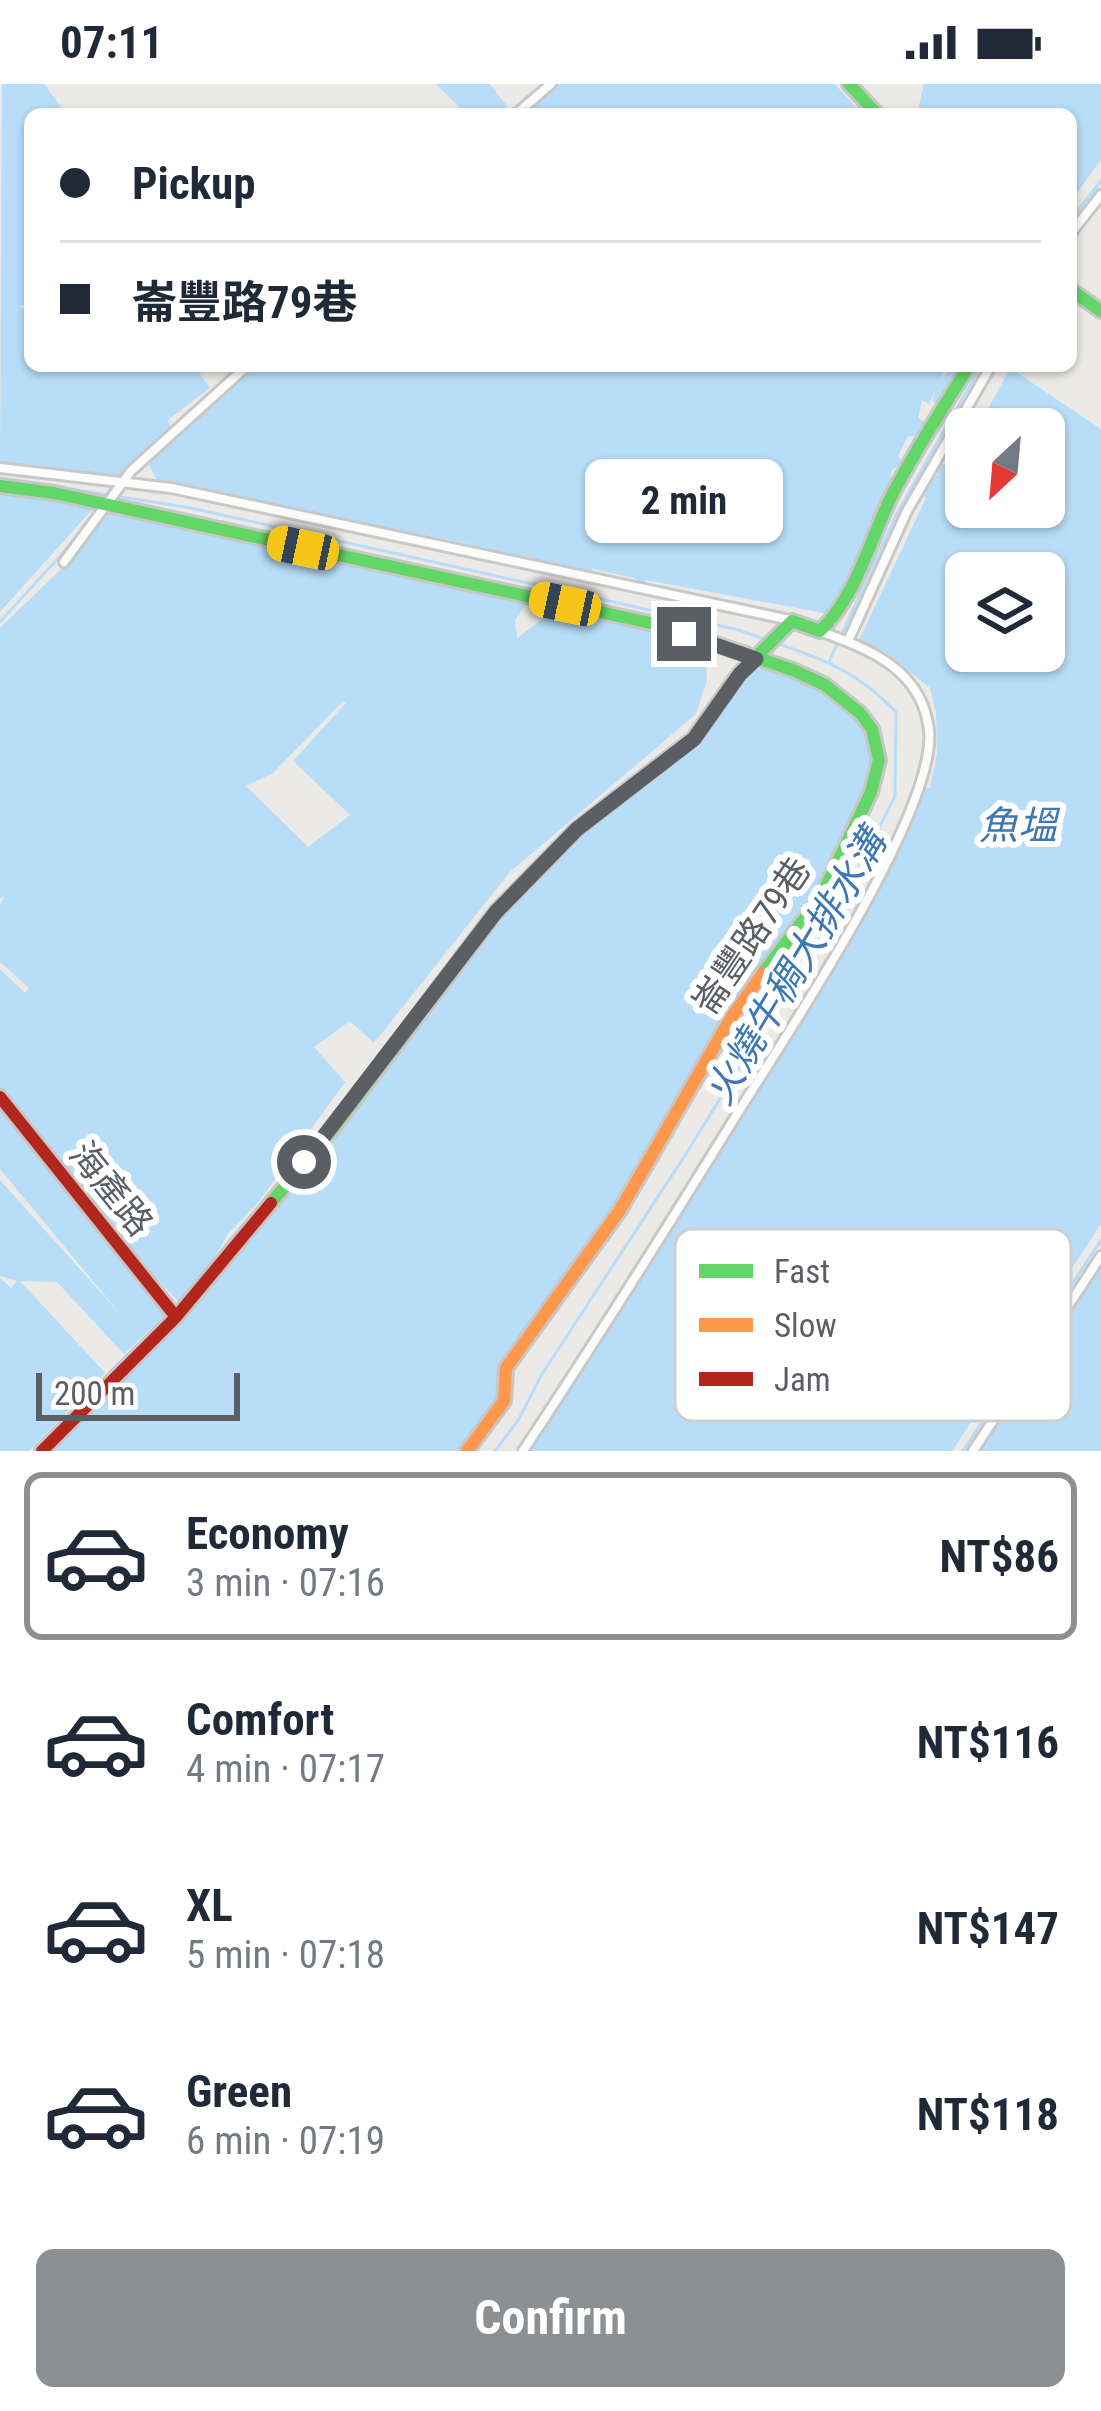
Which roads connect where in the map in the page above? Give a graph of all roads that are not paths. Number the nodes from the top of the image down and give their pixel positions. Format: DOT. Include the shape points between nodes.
graph roads {
  1 [pos="551,84"];
  2 [pos="849,84"];
  3 [pos="523,108"];
  4 [pos="871,108"];
  5 [pos="1101,195"];
  6 [pos="1077,225"];
  7 [pos="241,372"];
  8 [pos="965,372"];
  9 [pos="988,372"];
  10 [pos="0,468"];
  11 [pos="121,483"];
  12 [pos="0,486"];
  13 [pos="106,505"];
  14 [pos="64,562"];
  15 [pos="791,621"];
  16 [pos="820,631"];
  17 [pos="848,641"];
  18 [pos="756,659"];
  19 [pos="0,1097"];
  20 [pos="1101,1256"];
  21 [pos="1071,1302"];
  22 [pos="176,1317"];
  23 [pos="993,1421"];
  24 [pos="42,1451"];
  25 [pos="467,1451"];
  26 [pos="523,1451"];
  27 [pos="973,1451"];
  1 -- 3 [label="street"];
  2 -- 4 [label="street"];
  5 -- 6 [label="street"];
  7 -- 11 [label="street"];
  8 -- 16 [label="street"];
  9 -- 17 [label="street" via="907,511"];
  10 -- 11 [label="street"];
  11 -- 13 [label="street"];
  11 -- 15 [label="street"];
  12 -- 13 [label="street, 崙豐路79巷"];
  13 -- 14 [label="street"];
  13 -- 18 [label="street, 崙豐路79巷" via="655,624"];
  15 -- 16 [label="street"];
  15 -- 18 [label="street"];
  16 -- 17 [label="street"];
  17 -- 26 [label="street" via="890,662 925,708 930,735 917,794 819,985"];
  18 -- 22 [label="street" via="694,739 577,829 496,912"];
  18 -- 25 [label="street, 崙豐路79巷" via="825,685 860,713 878,745 871,793 820,897 731,1018 620,1210 506,1368 504,1401"];
  19 -- 22 [label="street, 海產路"];
  20 -- 21 [label="street"];
  22 -- 24 [label="street"];
  23 -- 27 [label="street"];
}
